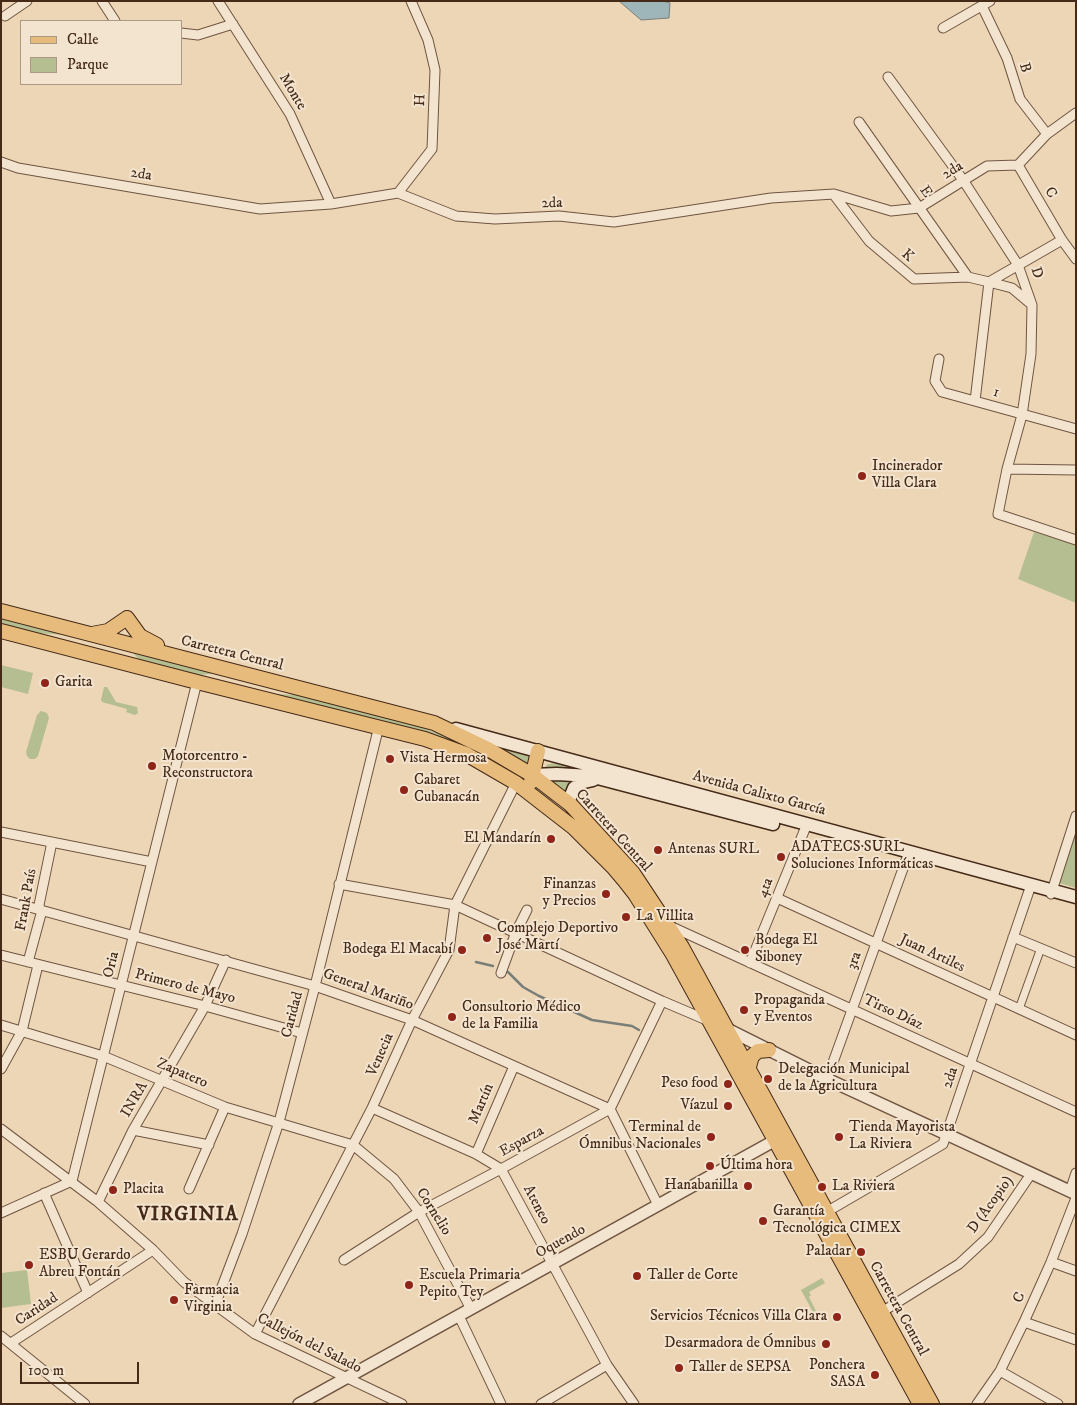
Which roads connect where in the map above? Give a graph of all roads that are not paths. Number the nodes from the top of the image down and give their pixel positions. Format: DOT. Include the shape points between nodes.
graph roads {
  1 [pos="27,1"];
  2 [pos="102,1"];
  3 [pos="218,1"];
  4 [pos="411,1"];
  5 [pos="986,4"];
  6 [pos="5,16"];
  7 [pos="114,20"];
  8 [pos="233,24"];
  9 [pos="943,28"];
  10 [pos="182,33"];
  11 [pos="888,78"];
  12 [pos="1076,113"];
  13 [pos="859,122"];
  14 [pos="1047,134"];
  15 [pos="1,162"];
  16 [pos="1018,165"];
  17 [pos="963,180"];
  18 [pos="398,193"];
  19 [pos="834,194"];
  20 [pos="330,204"];
  21 [pos="919,208"];
  22 [pos="1062,240"];
  23 [pos="1076,259"];
  24 [pos="1018,265"];
  25 [pos="968,278"];
  26 [pos="989,282"];
  27 [pos="1032,305"];
  28 [pos="939,359"];
  29 [pos="975,401"];
  30 [pos="1022,415"];
  31 [pos="1076,429"];
  32 [pos="1007,469"];
  33 [pos="1076,470"];
  34 [pos="1076,540"];
  35 [pos="1,611"];
  36 [pos="1,631"];
  37 [pos="88,634"];
  38 [pos="116,641"];
  39 [pos="111,659"];
  40 [pos="186,659"];
  41 [pos="197,682"];
  42 [pos="300,688"];
  43 [pos="434,723"];
  44 [pos="379,726"];
  45 [pos="538,751"];
  46 [pos="466,754"];
  47 [pos="532,775"];
  48 [pos="607,780"];
  49 [pos="516,783"];
  50 [pos="532,794"];
  51 [pos="570,805"];
  52 [pos="1076,816"];
  53 [pos="579,823"];
  54 [pos="805,828"];
  55 [pos="1,832"];
  56 [pos="52,842"];
  57 [pos="908,855"];
  58 [pos="152,862"];
  59 [pos="628,876"];
  60 [pos="339,884"];
  61 [pos="1030,888"];
  62 [pos="1051,893"];
  63 [pos="1076,897"];
  64 [pos="777,898"];
  65 [pos="1,899"];
  66 [pos="1076,904"];
  67 [pos="455,905"];
  68 [pos="40,910"];
  69 [pos="527,910"];
  70 [pos="668,925"];
  71 [pos="516,932"];
  72 [pos="133,936"];
  73 [pos="1014,937"];
  74 [pos="698,939"];
  75 [pos="876,943"];
  76 [pos="1041,948"];
  77 [pos="677,950"];
  78 [pos="1,955"];
  79 [pos="226,960"];
  80 [pos="28,962"];
  81 [pos="750,963"];
  82 [pos="1076,963"];
  83 [pos="38,965"];
  84 [pos="501,973"];
  85 [pos="121,985"];
  86 [pos="315,986"];
  87 [pos="704,997"];
  88 [pos="993,997"];
  89 [pos="662,1001"];
  90 [pos="205,1006"];
  91 [pos="852,1009"];
  92 [pos="1019,1009"];
  93 [pos="683,1010"];
  94 [pos="412,1020"];
  95 [pos="712,1022"];
  96 [pos="1,1025"];
  97 [pos="727,1029"];
  98 [pos="22,1031"];
  99 [pos="302,1033"];
  100 [pos="1076,1035"];
  101 [pos="769,1050"];
  102 [pos="103,1056"];
  103 [pos="970,1064"];
  104 [pos="514,1066"];
  105 [pos="1,1069"];
  106 [pos="745,1072"];
  107 [pos="827,1079"];
  108 [pos="162,1080"];
  109 [pos="225,1107"];
  110 [pos="372,1108"];
  111 [pos="610,1109"];
  112 [pos="1076,1112"];
  113 [pos="279,1122"];
  114 [pos="133,1130"];
  115 [pos="3,1131"];
  116 [pos="946,1135"];
  117 [pos="781,1138"];
  118 [pos="209,1145"];
  119 [pos="353,1145"];
  120 [pos="476,1154"];
  121 [pos="501,1169"];
  122 [pos="1031,1174"];
  123 [pos="1076,1174"];
  124 [pos="72,1180"];
  125 [pos="189,1190"];
  126 [pos="44,1193"];
  127 [pos="1074,1194"];
  128 [pos="98,1202"];
  129 [pos="658,1205"];
  130 [pos="419,1212"];
  131 [pos="1,1213"];
  132 [pos="822,1214"];
  133 [pos="153,1250"];
  134 [pos="344,1260"];
  135 [pos="1051,1262"];
  136 [pos="552,1264"];
  137 [pos="1076,1271"];
  138 [pos="88,1293"];
  139 [pos="215,1306"];
  140 [pos="471,1309"];
  141 [pos="877,1315"];
  142 [pos="459,1316"];
  143 [pos="1024,1322"];
  144 [pos="255,1334"];
  145 [pos="1,1336"];
  146 [pos="1076,1340"];
  147 [pos="11,1344"];
  148 [pos="607,1365"];
  149 [pos="1000,1371"];
  150 [pos="345,1378"];
  151 [pos="304,1403"];
  152 [pos="85,1404"];
  153 [pos="402,1404"];
  154 [pos="501,1404"];
  155 [pos="541,1404"];
  156 [pos="634,1404"];
  157 [pos="920,1404"];
  158 [pos="932,1404"];
  159 [pos="977,1404"];
  160 [pos="1058,1404"];
  1 -- 6 [label="street"];
  2 -- 7 [label="street"];
  3 -- 8 [label="street, Monte"];
  4 -- 18 [label="street, H" via="428,40 435,70 432,149"];
  5 -- 9 [label="street"];
  5 -- 14 [label="street, B" via="1020,99"];
  8 -- 10 [label="street" via="198,35"];
  8 -- 20 [label="street, Monte" via="290,114"];
  11 -- 17 [label="street, D"];
  12 -- 14 [label="street"];
  13 -- 21 [label="street, E"];
  14 -- 16 [label="street"];
  15 -- 20 [label="street, 2da" via="18,168 260,209"];
  16 -- 17 [label="street, 2da" via="987,166"];
  16 -- 22 [label="street, C"];
  17 -- 21 [label="street, 2da"];
  17 -- 24 [label="street, D"];
  18 -- 19 [label="street, 2da" via="456,216 495,219 559,216 614,222 771,198"];
  18 -- 20 [label="street, 2da"];
  19 -- 21 [label="street, 2da" via="891,211"];
  19 -- 25 [label="street, K" via="869,241 914,279"];
  21 -- 25 [label="street, E"];
  22 -- 23 [label="street, C"];
  22 -- 24 [label="street"];
  24 -- 26 [label="street"];
  24 -- 27 [label="street, D"];
  25 -- 26 [label="street, K"];
  26 -- 27 [label="street, K" via="1012,288"];
  26 -- 29 [label="street"];
  27 -- 30 [label="street, D" via="1031,354"];
  28 -- 29 [label="street, 1" via="936,381 942,392"];
  29 -- 30 [label="street, 1"];
  30 -- 31 [label="street, 1"];
  30 -- 32 [label="street, D"];
  32 -- 33 [label="street"];
  32 -- 34 [label="street, D" via="998,514"];
  35 -- 37 [label="main road, Carretera Central"];
  36 -- 39 [label="main road, Carretera Central"];
  37 -- 38 [label="main road, Carretera Central"];
  37 -- 40 [label="main road" via="108,631 127,618 144,640 178,652"];
  38 -- 39 [label="main road"];
  38 -- 40 [label="main road, Carretera Central"];
  39 -- 41 [label="main road, Carretera Central"];
  40 -- 42 [label="main road, Carretera Central"];
  41 -- 42 [label="main road" via="206,676 214,676 264,687"];
  41 -- 44 [label="main road, Carretera Central"];
  41 -- 58 [label="street, Oria"];
  42 -- 43 [label="main road, Carretera Central"];
  43 -- 45 [label="main road, Avenida Calixto García"];
  43 -- 47 [label="main road, Carretera Central"];
  44 -- 46 [label="main road, Carretera Central"];
  44 -- 60 [label="street, Caridad"];
  45 -- 47 [label="main road"];
  45 -- 54 [label="main road, Avenida Calixto García"];
  46 -- 47 [label="main road" via="510,774"];
  46 -- 49 [label="main road, Carretera Central"];
  47 -- 48 [label="main road, Avenida Calixto García" via="590,776"];
  47 -- 50 [label="main road"];
  47 -- 51 [label="main road, Carretera Central"];
  48 -- 51 [label="main road" via="580,782 571,794"];
  48 -- 54 [label="main road, Avenida Calixto García"];
  49 -- 50 [label="main road, Carretera Central"];
  49 -- 67 [label="street, Venecia"];
  50 -- 53 [label="main road, Carretera Central"];
  51 -- 53 [label="main road, Carretera Central"];
  52 -- 62 [label="street"];
  53 -- 59 [label="main road, Carretera Central"];
  54 -- 57 [label="main road, Avenida Calixto García"];
  54 -- 64 [label="street, 4ta"];
  55 -- 56 [label="street"];
  56 -- 58 [label="street"];
  56 -- 68 [label="street, Frank País"];
  57 -- 61 [label="main road, Avenida Calixto García"];
  57 -- 75 [label="street, 3ra"];
  58 -- 72 [label="street, Oria"];
  59 -- 70 [label="main road, Carretera Central"];
  59 -- 77 [label="main road, Carretera Central" via="635,894"];
  60 -- 67 [label="street"];
  60 -- 86 [label="street, Caridad"];
  61 -- 62 [label="main road, Avenida Calixto García"];
  61 -- 73 [label="street, 2da"];
  62 -- 63 [label="main road, Avenida Calixto García"];
  62 -- 66 [label="main road, Avenida Calixto García"];
  64 -- 75 [label="street, Juan Artiles"];
  64 -- 81 [label="street, 4ta"];
  65 -- 68 [label="street, General Mariño"];
  67 -- 71 [label="street"];
  67 -- 94 [label="street, Venecia" via="449,950"];
  68 -- 72 [label="street, General Mariño"];
  68 -- 80 [label="street, Frank País"];
  69 -- 71 [label="street"];
  70 -- 74 [label="street, Tirso Díaz"];
  70 -- 77 [label="main road, Carretera Central"];
  71 -- 84 [label="street"];
  71 -- 89 [label="street"];
  72 -- 79 [label="street, General Mariño"];
  72 -- 85 [label="street, Oria"];
  73 -- 76 [label="street"];
  73 -- 88 [label="street, 2da"];
  74 -- 77 [label="street"];
  74 -- 81 [label="street, Tirso Díaz"];
  75 -- 88 [label="street, Juan Artiles"];
  75 -- 91 [label="street, 3ra"];
  76 -- 82 [label="street"];
  76 -- 92 [label="street"];
  77 -- 87 [label="main road, Carretera Central"];
  78 -- 80 [label="street, Primero de Mayo"];
  79 -- 86 [label="street, General Mariño"];
  79 -- 90 [label="street, INRA"];
  80 -- 83 [label="street, Primero de Mayo"];
  81 -- 91 [label="street, Tirso Díaz"];
  83 -- 85 [label="street, Primero de Mayo"];
  83 -- 98 [label="street"];
  85 -- 90 [label="street, Primero de Mayo"];
  85 -- 102 [label="street, Oria"];
  86 -- 94 [label="street, General Mariño"];
  86 -- 99 [label="street, Caridad"];
  87 -- 93 [label="street" via="691,1010"];
  87 -- 95 [label="main road, Carretera Central"];
  87 -- 97 [label="main road, Carretera Central"];
  88 -- 92 [label="street, Juan Artiles"];
  88 -- 103 [label="street, 2da"];
  89 -- 93 [label="street"];
  89 -- 111 [label="street"];
  90 -- 99 [label="street, Primero de Mayo"];
  90 -- 108 [label="street, INRA"];
  91 -- 103 [label="street, Tirso Díaz"];
  91 -- 107 [label="street, 3ra"];
  92 -- 100 [label="street, Juan Artiles"];
  93 -- 95 [label="street"];
  94 -- 104 [label="street, General Mariño"];
  94 -- 110 [label="street, Venecia"];
  95 -- 97 [label="street"];
  95 -- 106 [label="main road, Carretera Central"];
  96 -- 98 [label="street, Zapatero"];
  97 -- 101 [label="street"];
  97 -- 106 [label="main road, Carretera Central"];
  98 -- 102 [label="street, Zapatero"];
  98 -- 105 [label="street"];
  99 -- 113 [label="street, Caridad"];
  101 -- 106 [label="main road" via="758,1051 752,1056"];
  101 -- 107 [label="street"];
  102 -- 108 [label="street, Zapatero"];
  102 -- 124 [label="street, Oria"];
  103 -- 112 [label="street, Tirso Díaz"];
  103 -- 116 [label="street, 2da"];
  104 -- 111 [label="street, General Mariño"];
  104 -- 120 [label="street, Martín"];
  106 -- 117 [label="main road, Carretera Central"];
  107 -- 116 [label="street"];
  108 -- 109 [label="street, Zapatero"];
  108 -- 114 [label="street, INRA"];
  109 -- 113 [label="street, Zapatero"];
  109 -- 118 [label="street"];
  110 -- 119 [label="street, Venecia"];
  110 -- 120 [label="street"];
  111 -- 121 [label="street, Esparza"];
  111 -- 129 [label="street"];
  113 -- 119 [label="street, Zapatero"];
  113 -- 139 [label="street, Caridad"];
  114 -- 118 [label="street"];
  114 -- 128 [label="street, INRA"];
  115 -- 124 [label="street, Callejón del Salado"];
  116 -- 122 [label="street"];
  116 -- 132 [label="street, 2da" via="943,1144"];
  117 -- 129 [label="street, Oquendo"];
  117 -- 132 [label="main road, Carretera Central"];
  118 -- 125 [label="street"];
  119 -- 130 [label="street, Cornelio" via="394,1179"];
  119 -- 144 [label="street, Venecia"];
  120 -- 121 [label="street"];
  121 -- 130 [label="street, Esparza"];
  121 -- 136 [label="street, Ateneo"];
  122 -- 127 [label="street"];
  122 -- 141 [label="street, D (Acopio)" via="988,1237 959,1264"];
  123 -- 127 [label="street, C"];
  124 -- 126 [label="street"];
  124 -- 128 [label="street, Callejón del Salado"];
  126 -- 131 [label="street"];
  126 -- 138 [label="street"];
  127 -- 135 [label="street, C"];
  128 -- 133 [label="street, Callejón del Salado"];
  129 -- 136 [label="street, Oquendo"];
  130 -- 134 [label="street, Esparza"];
  130 -- 140 [label="street, Cornelio"];
  132 -- 141 [label="main road, Carretera Central"];
  133 -- 138 [label="street, Caridad"];
  133 -- 139 [label="street, Callejón del Salado" via="184,1282"];
  135 -- 137 [label="street"];
  135 -- 143 [label="street, C"];
  136 -- 140 [label="street, Oquendo"];
  136 -- 148 [label="street, Ateneo"];
  138 -- 147 [label="street, Caridad"];
  139 -- 144 [label="street, Callejón del Salado"];
  140 -- 142 [label="street, Oquendo"];
  141 -- 157 [label="main road, Carretera Central"];
  141 -- 158 [label="main road, Carretera Central"];
  142 -- 150 [label="street, Oquendo"];
  142 -- 154 [label="street"];
  143 -- 146 [label="street"];
  143 -- 149 [label="street, C"];
  144 -- 150 [label="street, Callejón del Salado"];
  145 -- 147 [label="street"];
  147 -- 152 [label="street"];
  148 -- 155 [label="street"];
  148 -- 156 [label="street, Ateneo"];
  149 -- 159 [label="street, C"];
  149 -- 160 [label="street"];
  150 -- 151 [label="street, Oquendo"];
  150 -- 153 [label="street, Callejón del Salado"];
}
